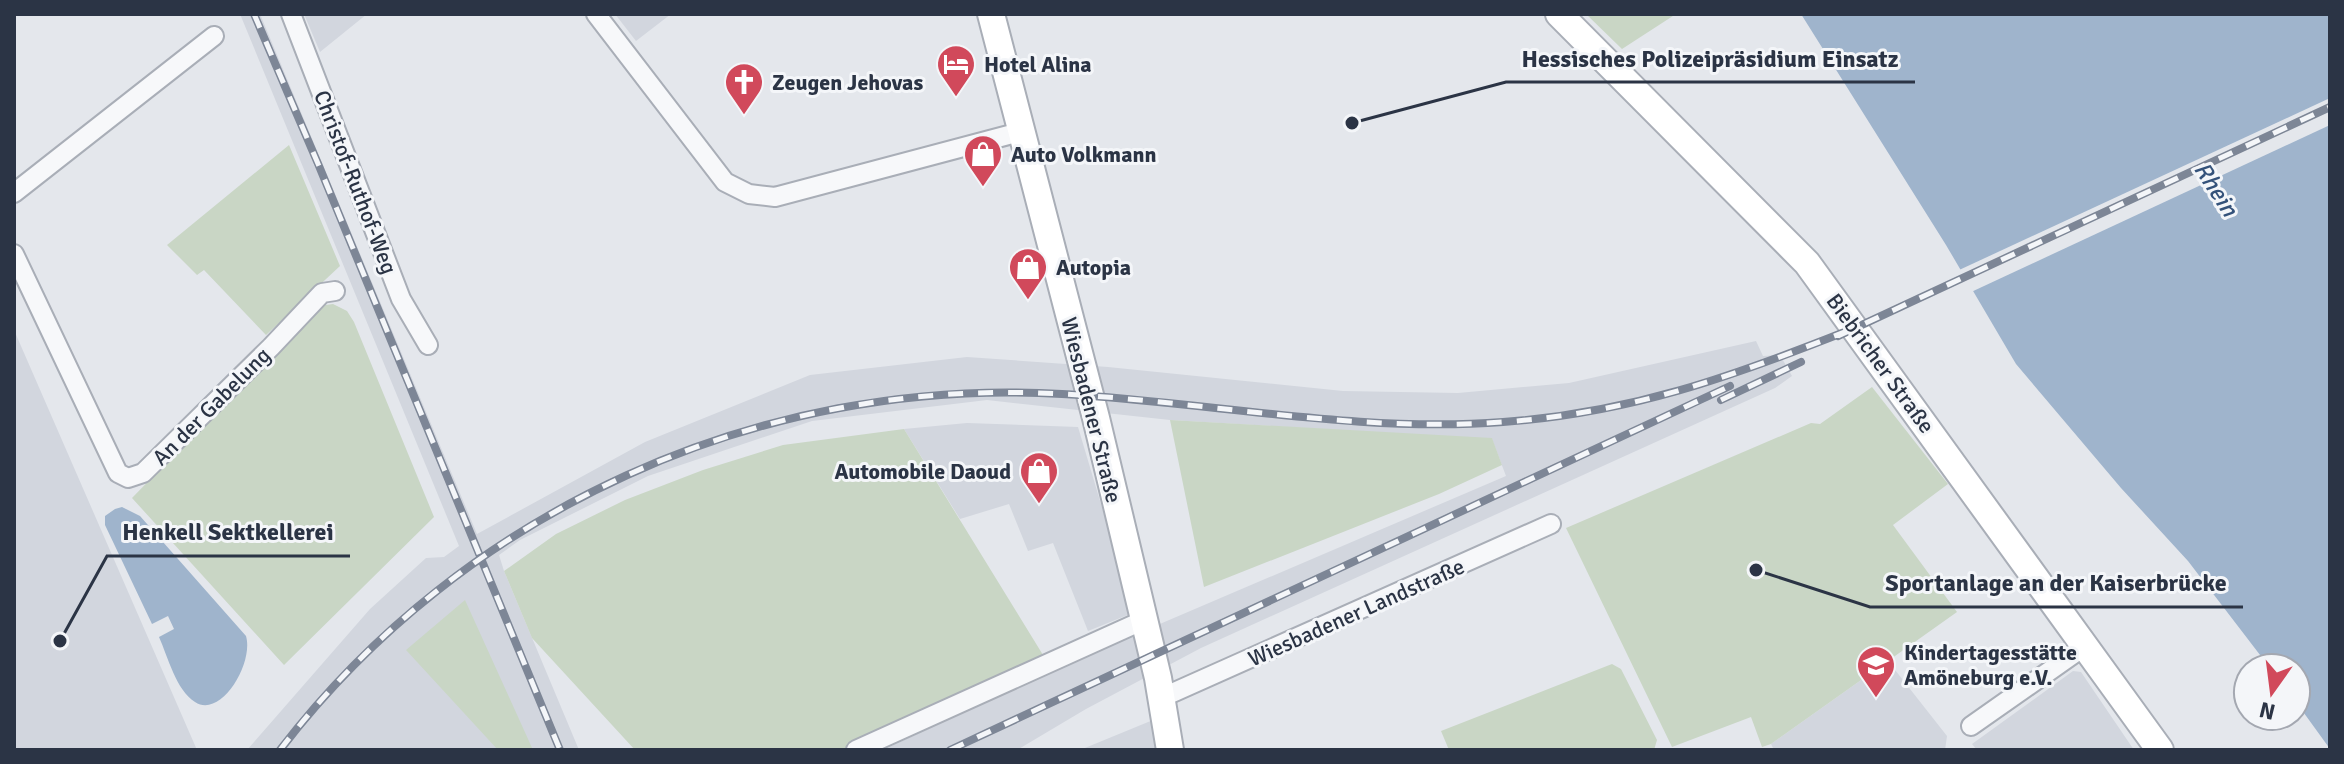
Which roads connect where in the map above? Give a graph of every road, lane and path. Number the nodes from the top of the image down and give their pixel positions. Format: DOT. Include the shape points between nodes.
graph roads {
  1 [pos="291,14"];
  2 [pos="596,14"];
  3 [pos="991,14"];
  4 [pos="1559,14"];
  5 [pos="214,36"];
  6 [pos="1020,132"];
  7 [pos="14,193"];
  8 [pos="14,254"];
  9 [pos="335,291"];
  10 [pos="428,345"];
  11 [pos="1551,524"];
  12 [pos="1144,620"];
  13 [pos="2085,646"];
  14 [pos="1160,688"];
  15 [pos="1971,726"];
  16 [pos="856,750"];
  17 [pos="1170,750"];
  18 [pos="2160,750"];
  1 -- 10 [label="street, Christof-Ruthof-Weg" via="401,299"];
  2 -- 6 [label="street" via="725,182 749,194 775,197"];
  3 -- 6 [label="street, Wiesbadener Straße"];
  4 -- 13 [label="street, Biebricher Straße" via="1807,263"];
  5 -- 7 [label="street"];
  6 -- 12 [label="street, Wiesbadener Straße"];
  8 -- 9 [label="street, An der Gabelung" via="118,473 128,478 143,473 322,293"];
  11 -- 14 [label="street, Wiesbadener Landstraße"];
  12 -- 14 [label="street, Wiesbadener Straße"];
  12 -- 16 [label="street"];
  13 -- 15 [label="street"];
  13 -- 18 [label="street, Biebricher Straße"];
  14 -- 17 [label="street"];
}
